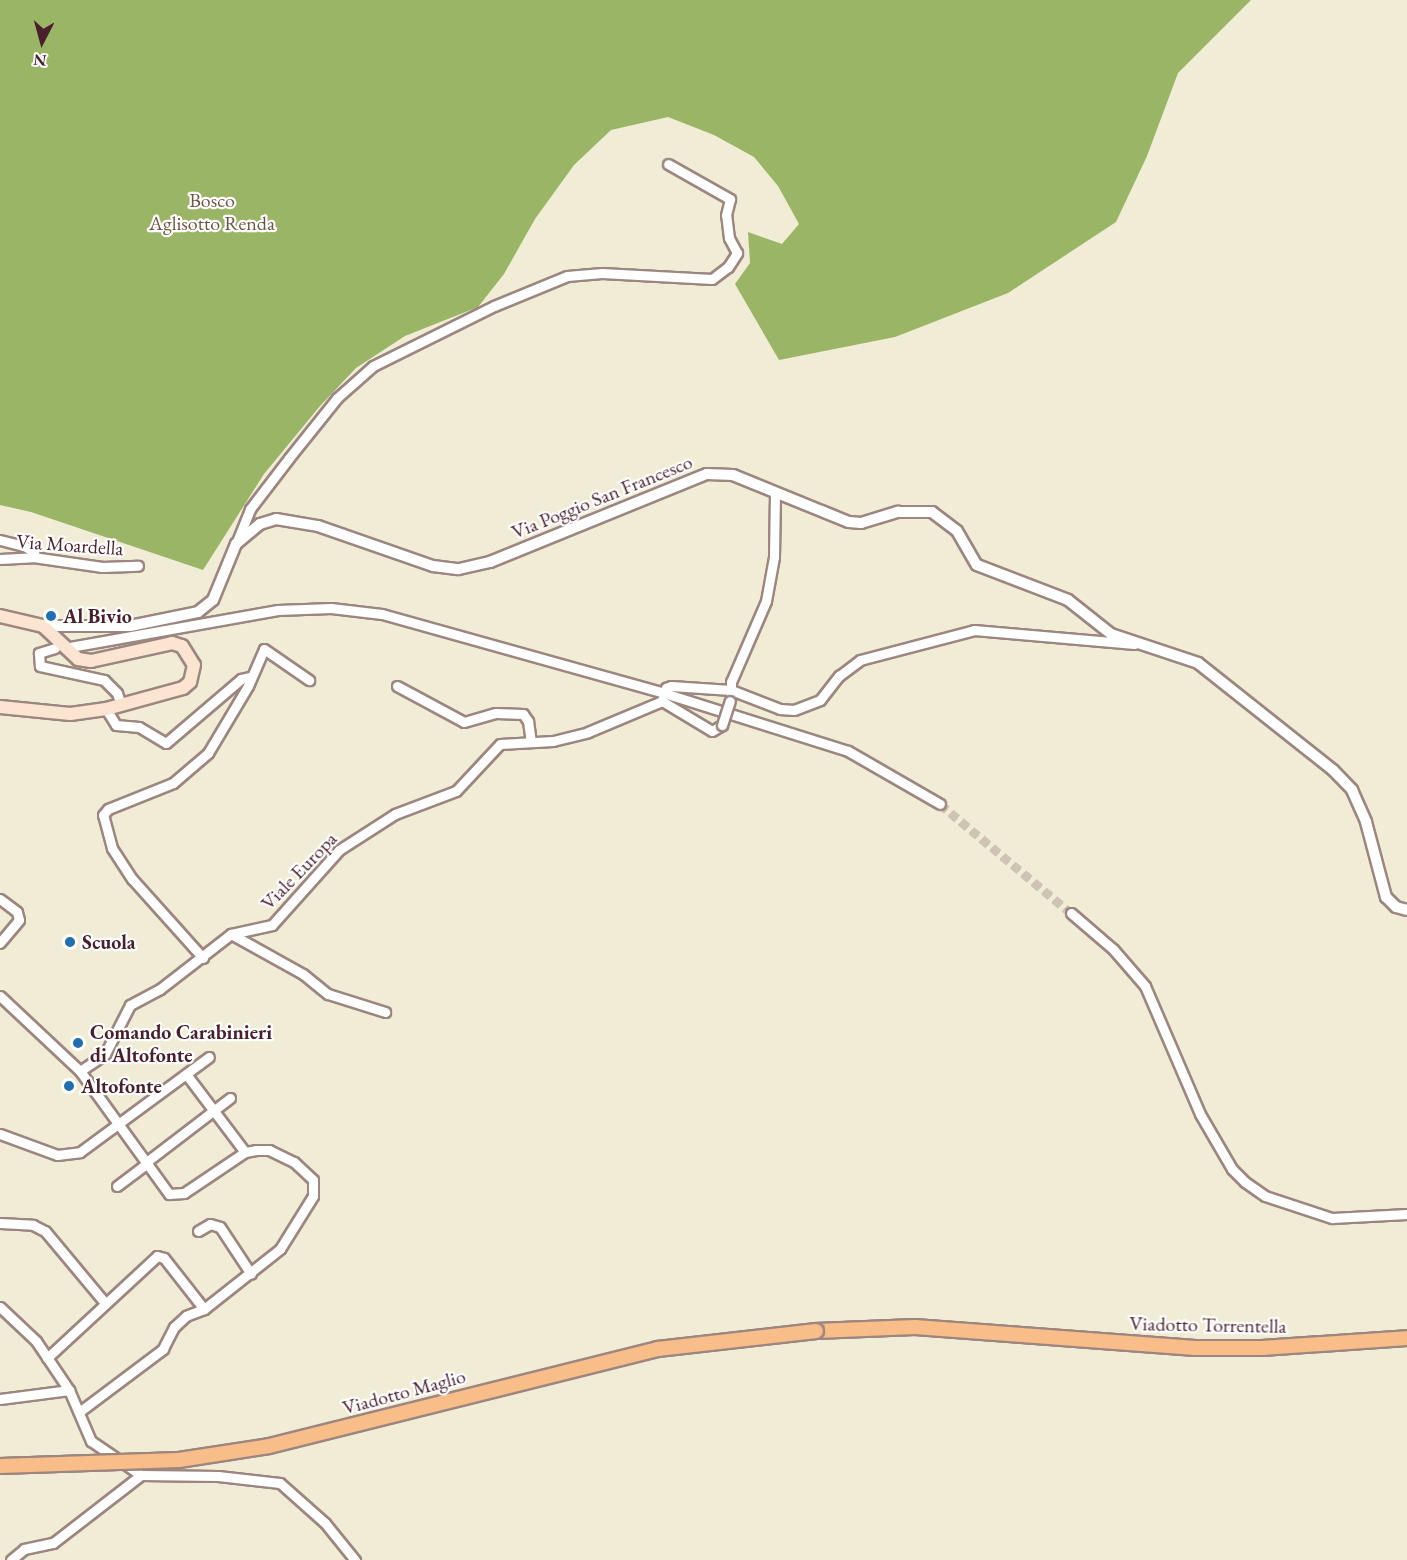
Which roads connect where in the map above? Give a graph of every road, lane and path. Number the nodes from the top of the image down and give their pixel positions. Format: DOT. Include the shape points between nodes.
graph roads {
  1 [pos="668,164"];
  2 [pos="775,492"];
  3 [pos="0,540"];
  4 [pos="236,544"];
  5 [pos="33,557"];
  6 [pos="0,559"];
  7 [pos="138,566"];
  8 [pos="0,616"];
  9 [pos="43,626"];
  10 [pos="1134,644"];
  11 [pos="70,647"];
  12 [pos="55,648"];
  13 [pos="249,677"];
  14 [pos="309,680"];
  15 [pos="397,686"];
  16 [pos="731,690"];
  17 [pos="663,697"];
  18 [pos="121,705"];
  19 [pos="0,707"];
  20 [pos="106,709"];
  21 [pos="531,742"];
  22 [pos="940,804"];
  23 [pos="0,899"];
  24 [pos="1407,910"];
  25 [pos="1071,913"];
  26 [pos="231,934"];
  27 [pos="0,943"];
  28 [pos="203,958"];
  29 [pos="0,996"];
  30 [pos="385,1012"];
  31 [pos="209,1057"];
  32 [pos="80,1071"];
  33 [pos="186,1074"];
  34 [pos="230,1098"];
  35 [pos="214,1110"];
  36 [pos="117,1126"];
  37 [pos="0,1134"];
  38 [pos="245,1152"];
  39 [pos="145,1163"];
  40 [pos="117,1186"];
  41 [pos="1407,1214"];
  42 [pos="0,1223"];
  43 [pos="198,1231"];
  44 [pos="251,1274"];
  45 [pos="105,1303"];
  46 [pos="0,1306"];
  47 [pos="204,1309"];
  48 [pos="1008,1333"];
  49 [pos="1407,1338"];
  50 [pos="47,1358"];
  51 [pos="69,1390"];
  52 [pos="0,1399"];
  53 [pos="79,1412"];
  54 [pos="0,1466"];
  55 [pos="141,1475"];
  56 [pos="11,1560"];
  57 [pos="355,1560"];
  1 -- 4 [label="street" via="730,200 726,215 729,238 737,253 728,267 712,279 602,273 567,276 494,306 373,366 337,398 283,466 250,509"];
  2 -- 4 [label="street, Via Poggio San Francesco" via="732,476 697,476 512,554 459,569 433,566 291,518 260,524"];
  2 -- 10 [label="street, Via Poggio San Francesco" via="849,522 861,523 898,512 932,512 957,531 977,565 1068,600 1111,634"];
  2 -- 16 [label="street" via="774,557 766,601"];
  3 -- 5 [label="street" via="24,546 34,552"];
  4 -- 9 [label="street, Via Poggio San Francesco" via="213,600 198,612 130,626"];
  5 -- 6 [label="street, Via Moardella"];
  5 -- 7 [label="street, Via Moardella" via="102,567"];
  8 -- 9 [label="main road"];
  9 -- 18 [label="main road" via="78,659 91,661 172,643 190,654 193,675 183,688"];
  10 -- 16 [label="street, Viale Europa" via="974,630 860,660 838,676 820,700 794,710 780,709"];
  10 -- 24 [label="street, Via Poggio San Francesco" via="1198,663 1333,771 1352,790 1361,811 1386,897 1396,907"];
  11 -- 17 [label="street" via="278,610 356,610 421,622"];
  12 -- 18 [label="street" via="39,652 40,666 104,680 117,693"];
  13 -- 14 [label="street" via="264,649"];
  13 -- 20 [label="street" via="166,743 139,727 116,725"];
  13 -- 28 [label="street" via="248,686 208,753 173,783 108,809 102,818 112,848 132,879"];
  15 -- 21 [label="street" via="458,721 523,714"];
  16 -- 17 [label="street, Viale Europa" via="671,686"];
  16 -- 17 [label="street, bridge" via="722,725 711,731"];
  17 -- 21 [label="street, Viale Europa" via="579,735"];
  17 -- 22 [label="street" via="848,751"];
  18 -- 20 [label="main road"];
  19 -- 20 [label="main road" via="70,714"];
  21 -- 26 [label="street, Viale Europa" via="493,747 456,791 395,814 339,850 272,925"];
  23 -- 27 [label="street" via="17,912 19,920"];
  25 -- 41 [label="street" via="1113,949 1144,987 1200,1114 1232,1169 1245,1182 1265,1196 1332,1218"];
  26 -- 28 [label="street, Viale Europa"];
  26 -- 30 [label="street" via="303,974 328,994"];
  28 -- 32 [label="street, Viale Europa" via="130,1005 105,1054"];
  29 -- 32 [label="street"];
  31 -- 33 [label="street"];
  32 -- 36 [label="street"];
  33 -- 35 [label="street"];
  33 -- 36 [label="street"];
  34 -- 35 [label="street"];
  35 -- 38 [label="street"];
  35 -- 39 [label="street"];
  36 -- 37 [label="street" via="87,1148 71,1154 45,1152"];
  36 -- 39 [label="street"];
  38 -- 39 [label="street" via="184,1193 166,1192"];
  38 -- 44 [label="street" via="268,1150 294,1162 312,1177 314,1188 289,1238"];
  39 -- 40 [label="street"];
  42 -- 45 [label="street" via="33,1225 45,1231"];
  43 -- 44 [label="street" via="210,1224 220,1227"];
  44 -- 47 [label="street"];
  45 -- 47 [label="street" via="161,1256"];
  45 -- 50 [label="street"];
  46 -- 50 [label="street" via="36,1341"];
  47 -- 53 [label="street" via="186,1316 174,1327 163,1349"];
  48 -- 49 [label="main road, Viadotto Torrentella" via="1195,1348 1262,1348"];
  48 -- 54 [label="main road, Viadotto Maglio, bridge" via="915,1327 816,1331 658,1349 575,1367 343,1430 247,1449 179,1460 110,1465"];
  50 -- 51 [label="street"];
  51 -- 52 [label="street"];
  51 -- 53 [label="street"];
  53 -- 55 [label="street" via="91,1442"];
  55 -- 56 [label="street" via="53,1543 24,1549"];
  55 -- 57 [label="street" via="218,1476 280,1483 325,1523"];
}
